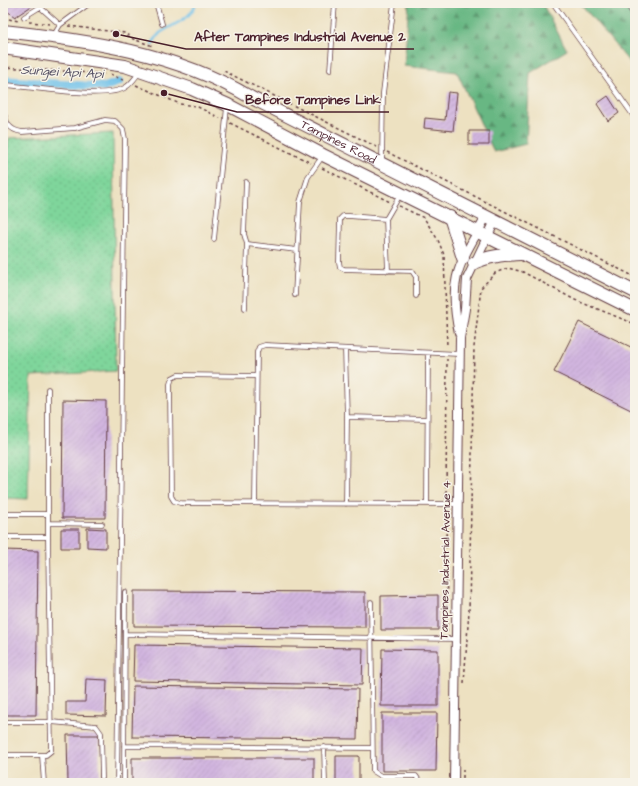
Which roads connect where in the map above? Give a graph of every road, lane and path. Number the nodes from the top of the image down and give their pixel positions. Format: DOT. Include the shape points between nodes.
graph roads {
  1 [pos="47,3"];
  2 [pos="90,3"];
  3 [pos="156,3"];
  4 [pos="335,3"];
  5 [pos="394,3"];
  6 [pos="553,3"];
  7 [pos="626,3"];
  8 [pos="40,7"];
  9 [pos="635,16"];
  10 [pos="24,17"];
  11 [pos="162,24"];
  12 [pos="60,25"];
  13 [pos="3,31"];
  14 [pos="53,38"];
  15 [pos="6,50"];
  16 [pos="141,70"];
  17 [pos="330,70"];
  18 [pos="3,87"];
  19 [pos="228,105"];
  20 [pos="3,110"];
  21 [pos="635,118"];
  22 [pos="382,150"];
  23 [pos="323,155"];
  24 [pos="382,164"];
  25 [pos="246,182"];
  26 [pos="401,192"];
  27 [pos="450,217"];
  28 [pos="386,219"];
  29 [pos="490,219"];
  30 [pos="482,234"];
  31 [pos="214,239"];
  32 [pos="438,240"];
  33 [pos="247,244"];
  34 [pos="297,250"];
  35 [pos="521,254"];
  36 [pos="468,261"];
  37 [pos="388,271"];
  38 [pos="635,277"];
  39 [pos="635,292"];
  40 [pos="296,295"];
  41 [pos="416,296"];
  42 [pos="246,308"];
  43 [pos="635,310"];
  44 [pos="635,324"];
  45 [pos="460,338"];
  46 [pos="345,349"];
  47 [pos="428,353"];
  48 [pos="447,354"];
  49 [pos="459,354"];
  50 [pos="255,376"];
  51 [pos="48,389"];
  52 [pos="347,417"];
  53 [pos="426,419"];
  54 [pos="446,503"];
  55 [pos="255,504"];
  56 [pos="346,504"];
  57 [pos="427,504"];
  58 [pos="458,504"];
  59 [pos="3,514"];
  60 [pos="48,514"];
  61 [pos="48,523"];
  62 [pos="102,524"];
  63 [pos="3,537"];
  64 [pos="48,537"];
  65 [pos="125,592"];
  66 [pos="371,602"];
  67 [pos="125,634"];
  68 [pos="372,638"];
  69 [pos="451,639"];
  70 [pos="464,688"];
  71 [pos="3,722"];
  72 [pos="51,722"];
  73 [pos="124,746"];
  74 [pos="324,747"];
  75 [pos="372,748"];
  76 [pos="3,755"];
  77 [pos="42,755"];
  78 [pos="102,778"];
  79 [pos="44,783"];
  80 [pos="117,783"];
  81 [pos="124,783"];
  82 [pos="325,783"];
  83 [pos="415,783"];
  84 [pos="454,783"];
  1 -- 8 [label="lane"];
  2 -- 12 [label="lane"];
  3 -- 11 [label="lane"];
  4 -- 17 [label="lane"];
  5 -- 22 [label="lane" via="383,93"];
  6 -- 21 [label="lane"];
  7 -- 9 [label="lane"];
  8 -- 10 [label="lane"];
  8 -- 12 [label="lane"];
  12 -- 14 [label="lane"];
  13 -- 14 [label="main road, Tampines Road"];
  14 -- 24 [label="main road, Tampines Road" via="152,56 225,82"];
  15 -- 16 [label="main road, Tampines Road"];
  16 -- 18 [label="lane" via="127,87 100,94 6,85"];
  16 -- 19 [label="main road, Tampines Road"];
  19 -- 23 [label="main road, Tampines Road"];
  19 -- 31 [label="lane"];
  20 -- 80 [label="lane" via="7,124 14,131 75,128 105,120 115,121 123,129 125,139"];
  22 -- 24 [label="lane"];
  22 -- 38 [label="path"];
  23 -- 26 [label="main road, Tampines Road"];
  23 -- 34 [label="lane" via="308,177 300,202"];
  24 -- 29 [label="main road, Tampines Road"];
  25 -- 33 [label="lane" via="244,234"];
  26 -- 27 [label="main road, Tampines Road"];
  26 -- 28 [label="lane"];
  27 -- 30 [label="main road, Tampines Road"];
  27 -- 36 [label="main road"];
  28 -- 37 [label="lane"];
  28 -- 37 [label="lane" via="343,216 340,219 339,262 340,267 344,269"];
  29 -- 30 [label="street, Tampines Industrial Avenue 4"];
  29 -- 39 [label="main road, Tampines Road"];
  30 -- 35 [label="main road, Tampines Road"];
  30 -- 36 [label="street, Tampines Industrial Avenue 4"];
  30 -- 36 [label="street, Tampines Industrial Avenue 4"];
  32 -- 48 [label="path" via="444,255"];
  33 -- 34 [label="lane"];
  33 -- 42 [label="lane"];
  34 -- 40 [label="lane"];
  35 -- 36 [label="main road"];
  35 -- 43 [label="main road, Tampines Road"];
  36 -- 45 [label="street, Tampines Industrial Avenue 4"];
  36 -- 45 [label="street, Tampines Industrial Avenue 4" via="454,282 454,309"];
  37 -- 41 [label="lane" via="415,273"];
  44 -- 70 [label="path" via="575,300 523,272 508,268 495,273 481,288 474,347 469,611"];
  45 -- 49 [label="street, Tampines Industrial Avenue 4"];
  46 -- 47 [label="lane"];
  46 -- 50 [label="lane" via="265,345 259,347 257,352"];
  46 -- 52 [label="lane"];
  47 -- 48 [label="lane"];
  47 -- 53 [label="lane"];
  48 -- 49 [label="lane"];
  48 -- 54 [label="path"];
  49 -- 58 [label="street, Tampines Industrial Avenue 4"];
  50 -- 55 [label="lane"];
  50 -- 55 [label="lane" via="178,375 172,378 170,384 171,496 174,501"];
  51 -- 60 [label="lane"];
  52 -- 53 [label="lane"];
  52 -- 56 [label="lane"];
  53 -- 57 [label="lane"];
  54 -- 57 [label="lane"];
  54 -- 58 [label="lane"];
  54 -- 69 [label="path"];
  55 -- 56 [label="lane"];
  56 -- 57 [label="lane"];
  58 -- 69 [label="street, Tampines Industrial Avenue 4"];
  59 -- 60 [label="lane"];
  60 -- 61 [label="lane"];
  61 -- 62 [label="lane"];
  61 -- 64 [label="lane"];
  63 -- 64 [label="lane"];
  64 -- 72 [label="lane"];
  65 -- 67 [label="lane"];
  66 -- 68 [label="lane"];
  67 -- 68 [label="lane"];
  67 -- 73 [label="lane"];
  68 -- 69 [label="lane"];
  68 -- 75 [label="lane"];
  69 -- 84 [label="street, Tampines Industrial Avenue 4"];
  71 -- 72 [label="lane"];
  72 -- 77 [label="lane" via="51,751 50,754"];
  72 -- 78 [label="lane" via="96,726 100,729"];
  73 -- 74 [label="lane"];
  73 -- 81 [label="lane"];
  74 -- 75 [label="lane"];
  74 -- 82 [label="lane"];
  75 -- 83 [label="lane" via="372,766 375,774 416,776 418,779"];
  76 -- 77 [label="lane"];
  77 -- 79 [label="lane"];
}
